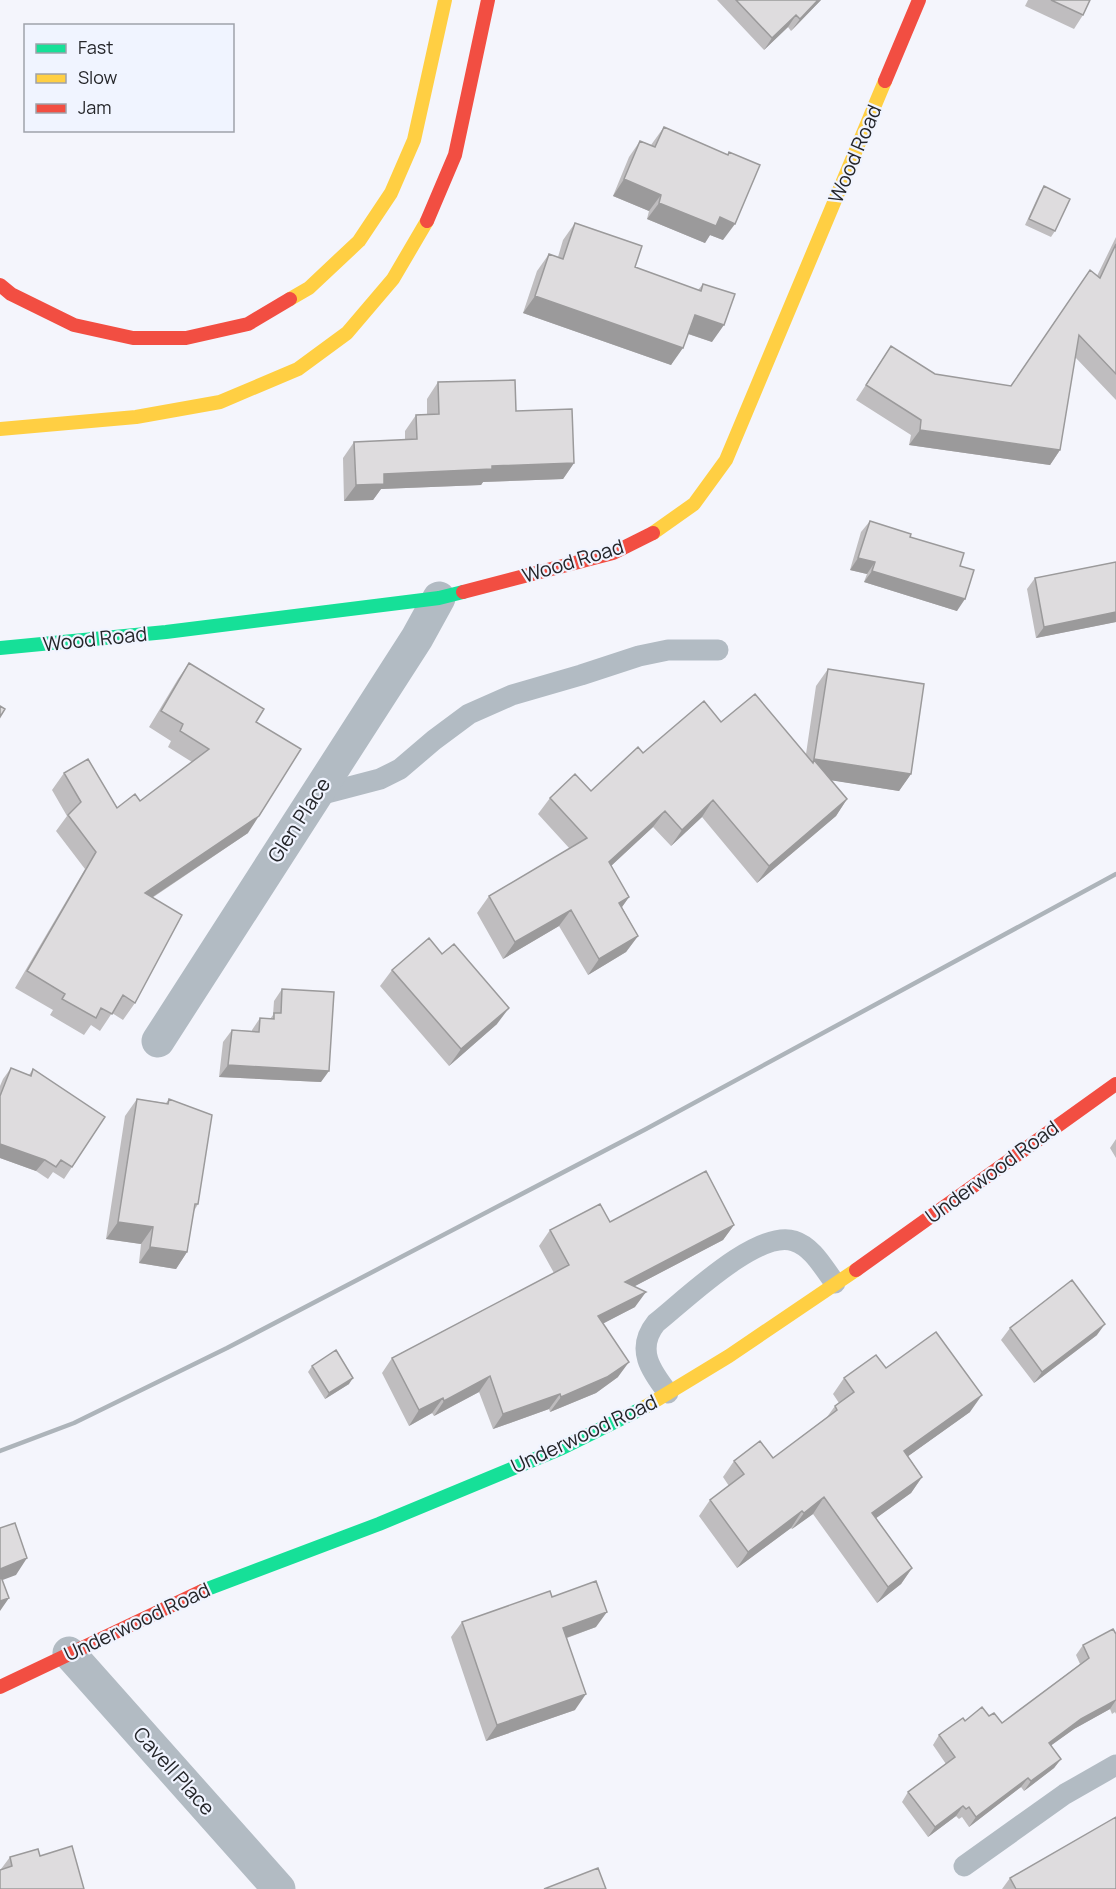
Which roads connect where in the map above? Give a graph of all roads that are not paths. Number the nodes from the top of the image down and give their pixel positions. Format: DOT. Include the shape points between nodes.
graph roads {
  1 [pos="445,0"];
  2 [pos="488,0"];
  3 [pos="920,0"];
  4 [pos="0,285"];
  5 [pos="0,429"];
  6 [pos="439,598"];
  7 [pos="0,648"];
  8 [pos="717,650"];
  9 [pos="315,796"];
  10 [pos="158,1041"];
  11 [pos="1116,1084"];
  12 [pos="835,1283"];
  13 [pos="668,1393"];
  14 [pos="69,1653"];
  15 [pos="0,1688"];
  16 [pos="1116,1766"];
  17 [pos="964,1866"];
  18 [pos="279,1889"];
  1 -- 4 [label="main road" via="414,140 391,193 359,241 309,288 248,324 186,338 134,338 74,325"];
  2 -- 5 [label="main road" via="454,155 425,226 393,279 347,333 298,369 220,402 136,417"];
  3 -- 6 [label="main road, Wood Road" via="726,460 694,504 659,530 613,553"];
  6 -- 7 [label="main road, Wood Road"];
  6 -- 9 [label="street, Glen Place"];
  8 -- 9 [label="lane" via="668,650 639,656 512,695 469,714 400,769 380,779"];
  9 -- 10 [label="street, Glen Place"];
  11 -- 12 [label="main road, Underwood Road"];
  12 -- 13 [label="main road, Underwood Road"];
  12 -- 13 [label="lane" via="809,1250 793,1241 774,1240 734,1259 656,1323 648,1334 645,1352 652,1372"];
  13 -- 14 [label="main road, Underwood Road" via="562,1448 379,1524 205,1589"];
  14 -- 15 [label="main road, Underwood Road"];
  14 -- 18 [label="street, Cavell Place"];
  16 -- 17 [label="lane" via="1065,1794"];
}
